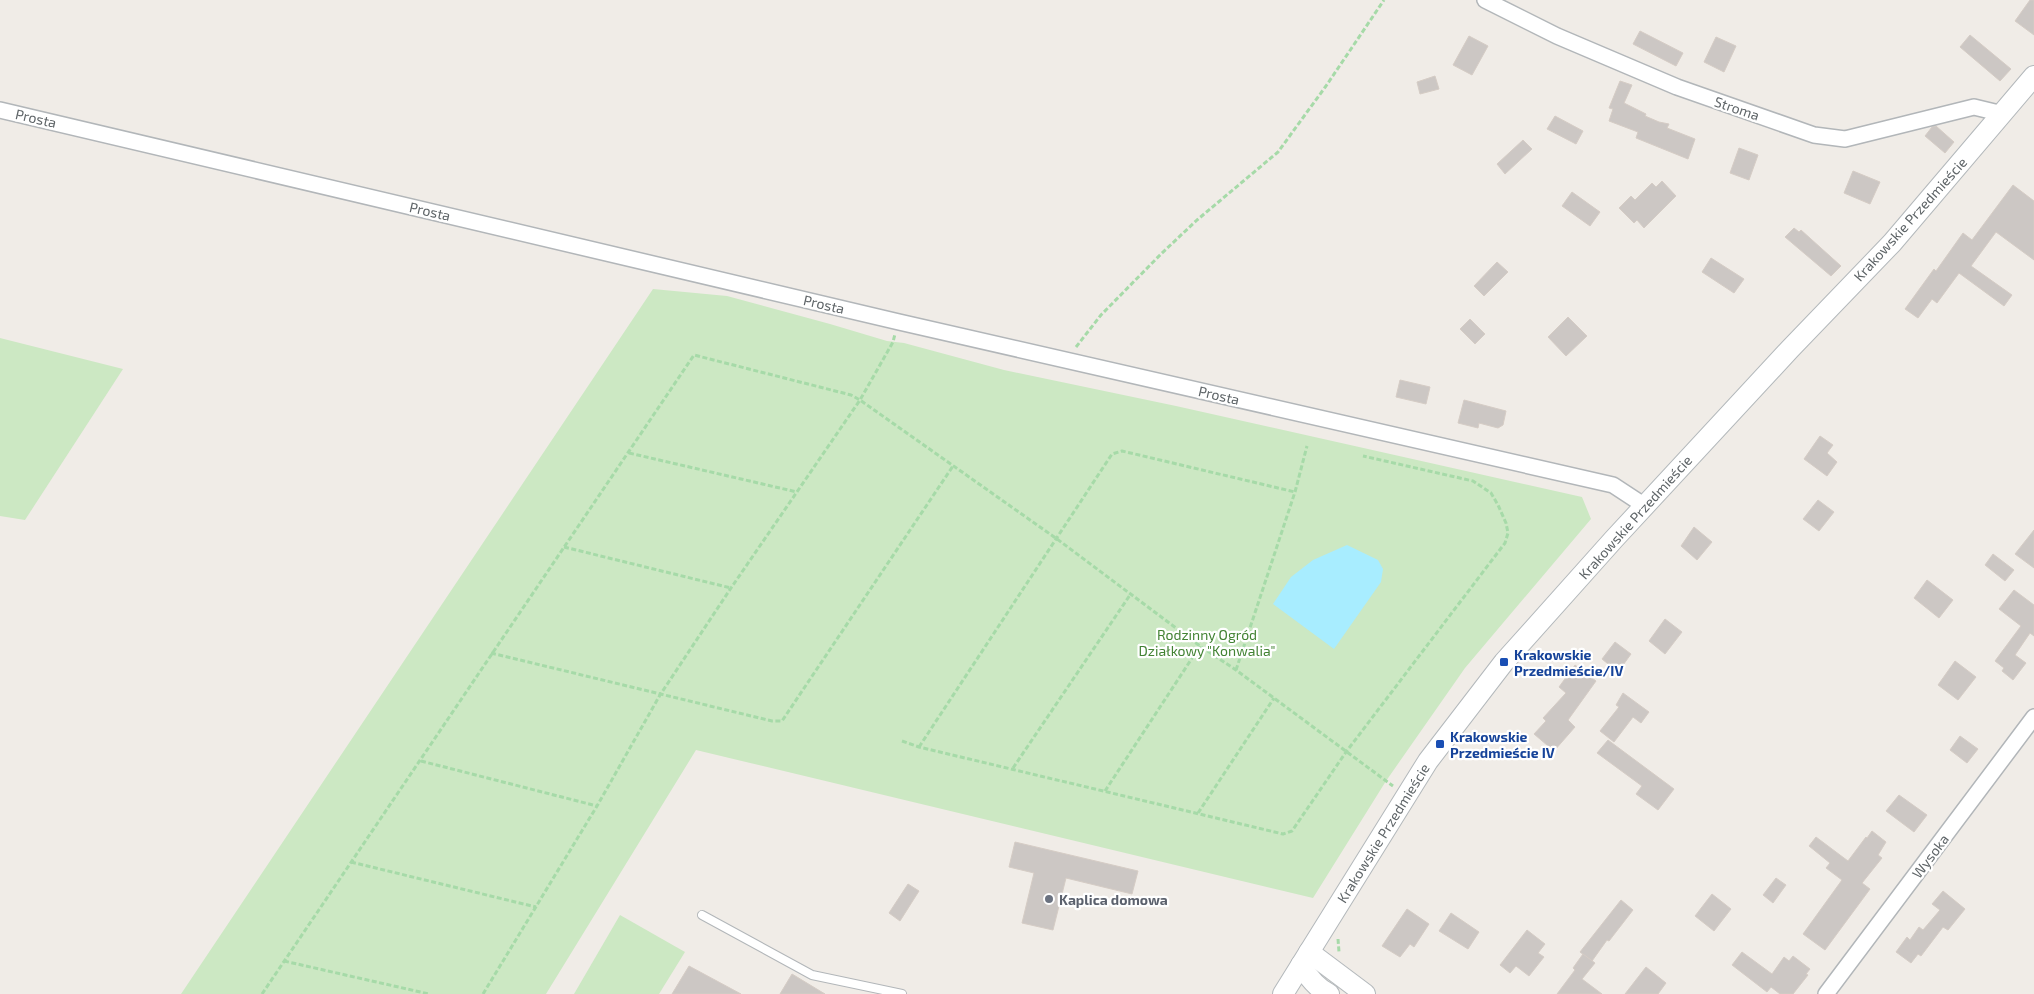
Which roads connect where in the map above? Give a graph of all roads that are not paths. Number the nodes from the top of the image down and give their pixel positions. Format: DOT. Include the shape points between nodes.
graph roads {
  1 [pos="1485,0"];
  2 [pos="2034,76"];
  3 [pos="0,110"];
  4 [pos="2003,114"];
  5 [pos="1645,506"];
  6 [pos="2034,717"];
  7 [pos="702,915"];
  8 [pos="1305,958"];
  9 [pos="902,994"];
  10 [pos="1283,994"];
  11 [pos="1329,994"];
  12 [pos="1365,994"];
  13 [pos="1826,994"];
  1 -- 4 [label="street, Stroma" via="1557,36 1677,87 1814,135 1845,139 1974,108"];
  2 -- 4 [label="main road, Krakowskie Przedmieście"];
  3 -- 5 [label="street, Prosta" via="1613,485"];
  4 -- 5 [label="main road, Krakowskie Przedmieście" via="1892,243"];
  5 -- 8 [label="main road, Krakowskie Przedmieście" via="1504,662 1440,744"];
  6 -- 13 [label="street, Wysoka"];
  7 -- 9 [label="lane" via="812,976"];
  8 -- 10 [label="main road, Krakowskie Przedmieście"];
  8 -- 11 [label="main road" via="1307,974"];
  8 -- 12 [label="main road"];
}
